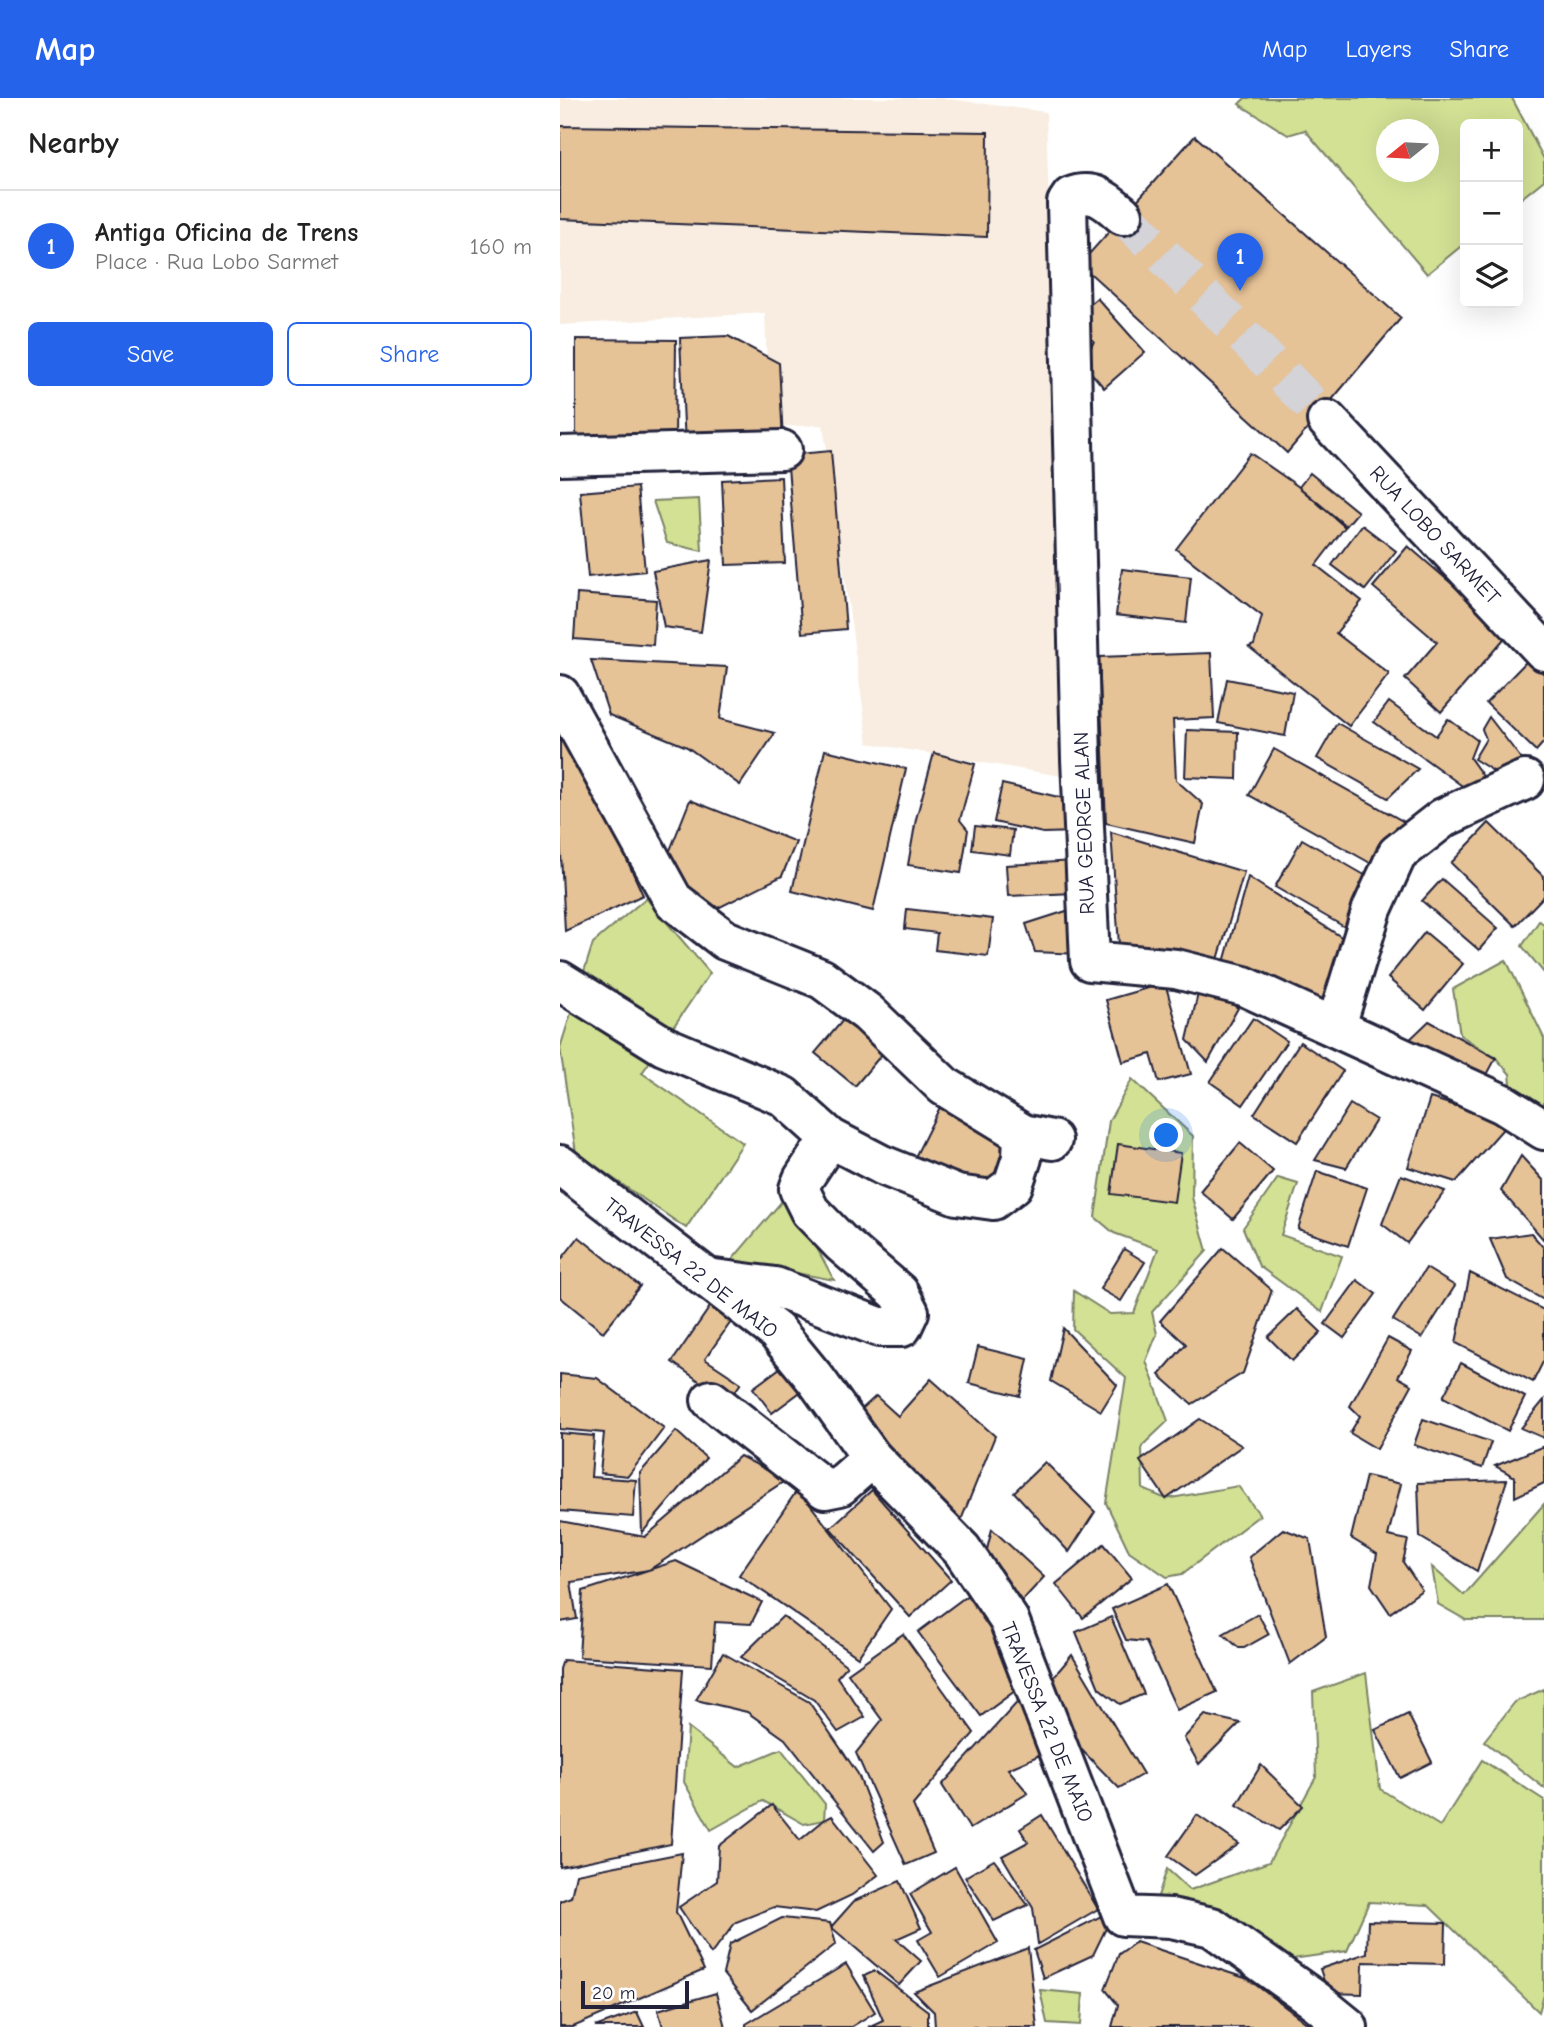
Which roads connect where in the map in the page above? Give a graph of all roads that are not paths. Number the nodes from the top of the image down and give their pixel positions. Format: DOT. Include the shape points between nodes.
graph roads {
  1 [pos="1123,215"];
  2 [pos="1327,419"];
  3 [pos="782,450"];
  4 [pos="560,456"];
  5 [pos="1544,651"];
  6 [pos="560,695"];
  7 [pos="1538,777"];
  8 [pos="560,981"];
  9 [pos="1336,1026"];
  10 [pos="1544,1130"];
  11 [pos="830,1138"];
  12 [pos="560,1165"];
  13 [pos="705,1278"];
  14 [pos="711,1400"];
  15 [pos="872,1458"];
  16 [pos="1348,2027"];
  1 -- 9 [label="street, RUA GEORGE ALAN" via="1105,198 1090,193 1072,197 1067,203 1090,961 1176,969 1244,986"];
  2 -- 5 [label="street, RUA LOBO SARMET"];
  3 -- 4 [label="street"];
  6 -- 11 [label="street" via="673,900 725,940 822,979 868,1013 944,1086 1038,1137 1022,1158 1013,1185 993,1200 957,1195"];
  7 -- 9 [label="street" via="1443,818 1397,854 1372,909"];
  8 -- 11 [label="street" via="664,1046 783,1096"];
  9 -- 10 [label="street, RUA GEORGE ALAN" via="1503,1104"];
  11 -- 13 [label="street" via="799,1189 810,1211 899,1293 909,1312 902,1327 879,1327 775,1287"];
  12 -- 13 [label="street, TRAVESSA 22 DE MAIO"];
  13 -- 15 [label="street, TRAVESSA 22 DE MAIO" via="776,1331"];
  14 -- 15 [label="street" via="825,1489 840,1486"];
  15 -- 16 [label="street, TRAVESSA 22 DE MAIO" via="962,1550 1009,1620 1123,1916 1171,1918 1212,1927"];
}
